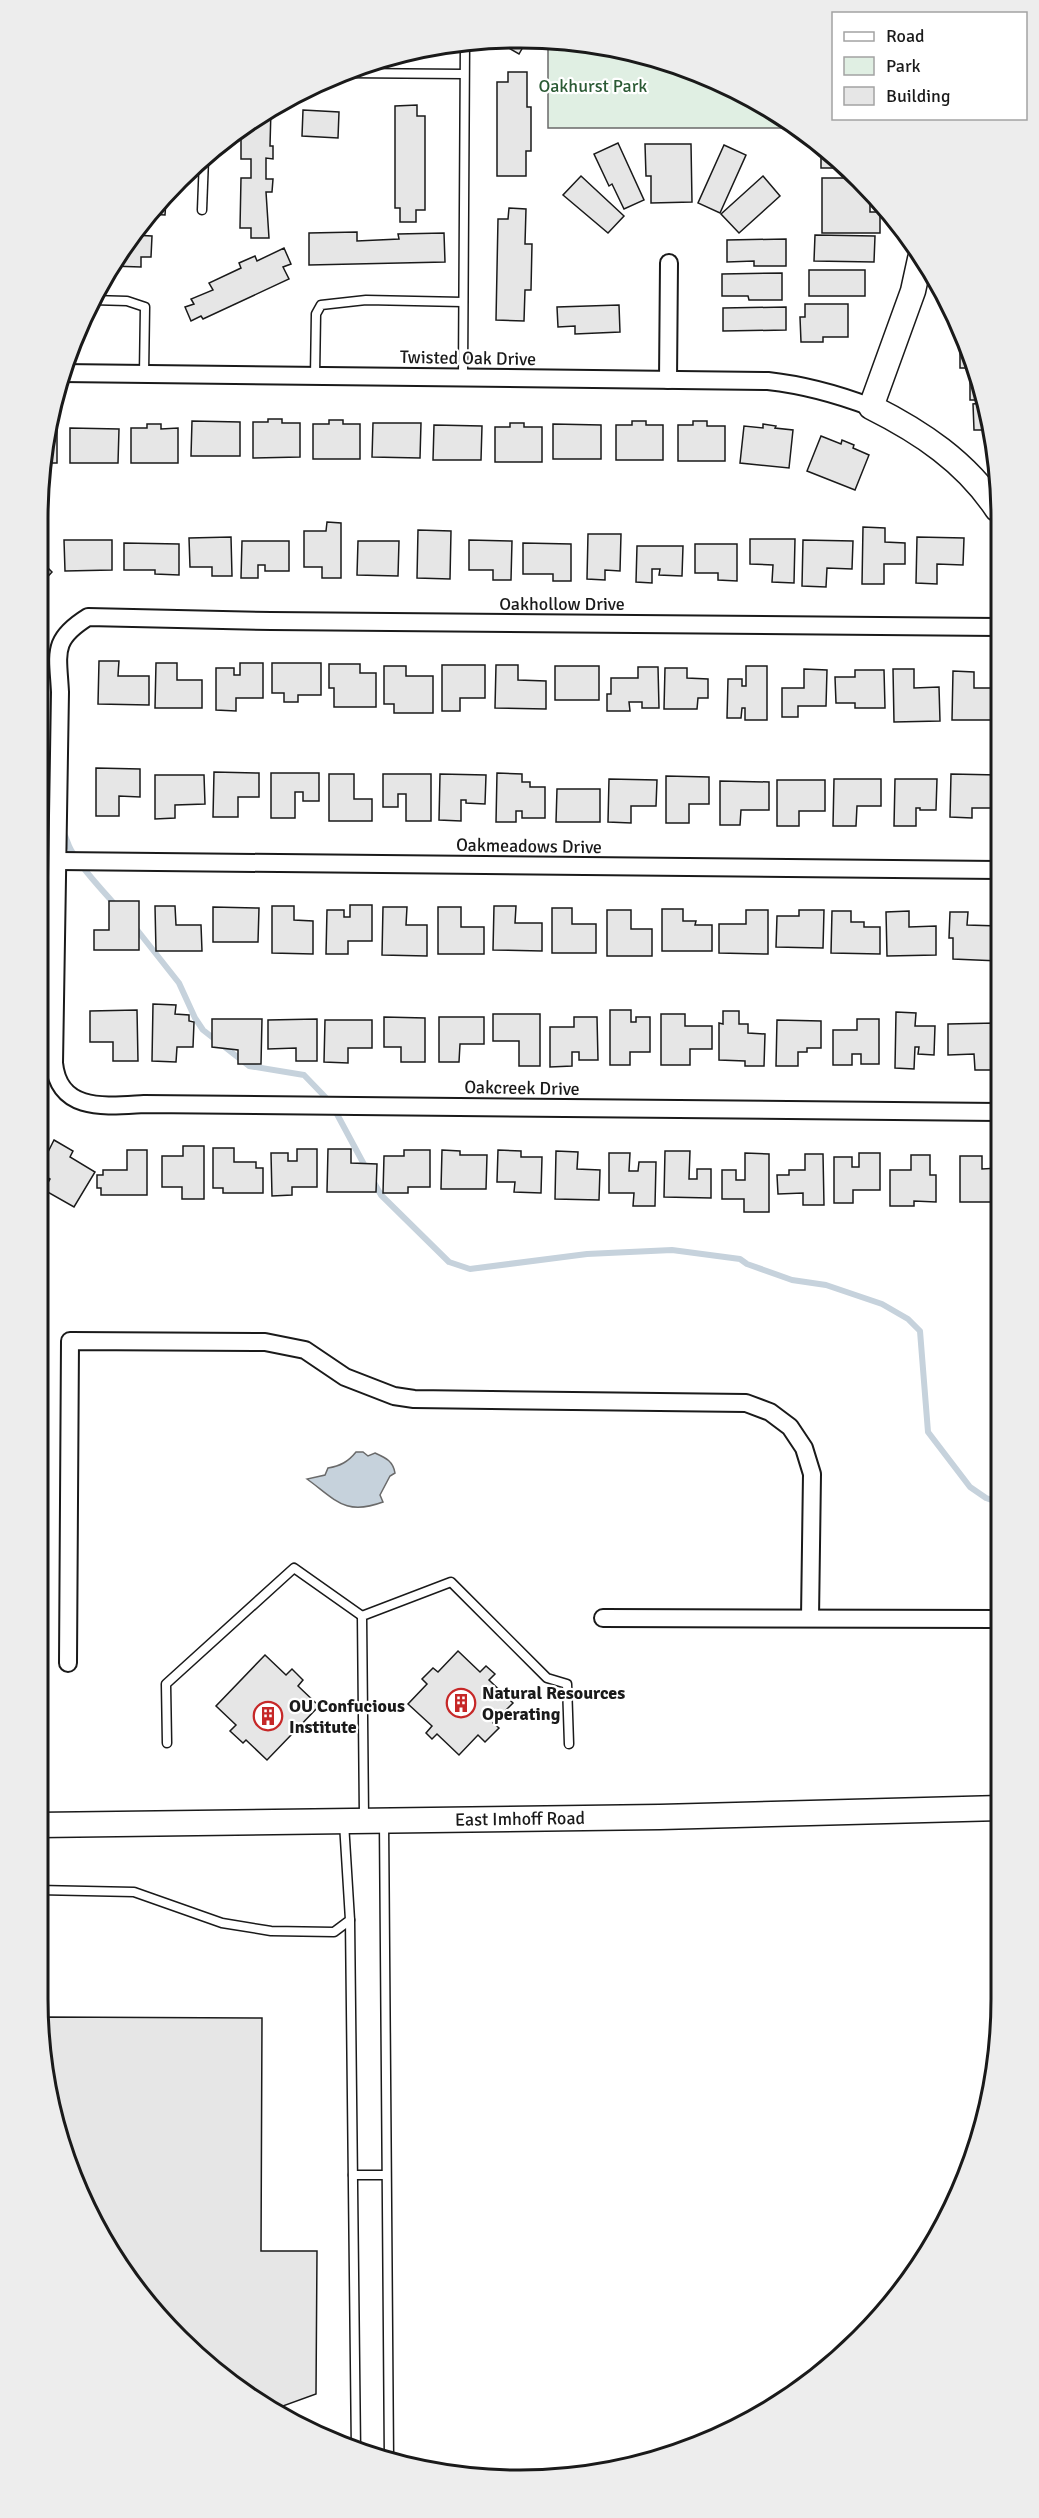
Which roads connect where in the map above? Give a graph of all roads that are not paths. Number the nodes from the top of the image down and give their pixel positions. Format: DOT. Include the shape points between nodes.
graph roads {
  1 [pos="465,51"];
  2 [pos="368,73"];
  3 [pos="464,74"];
  4 [pos="204,170"];
  5 [pos="202,210"];
  6 [pos="669,263"];
  7 [pos="918,267"];
  8 [pos="103,300"];
  9 [pos="463,302"];
  10 [pos="71,373"];
  11 [pos="144,374"];
  12 [pos="315,376"];
  13 [pos="463,377"];
  14 [pos="668,380"];
  15 [pos="871,407"];
  16 [pos="990,499"];
  17 [pos="991,627"];
  18 [pos="60,859"];
  19 [pos="991,870"];
  20 [pos="56,1077"];
  21 [pos="991,1112"];
  22 [pos="362,1616"];
  23 [pos="603,1618"];
  24 [pos="810,1618"];
  25 [pos="991,1619"];
  26 [pos="68,1663"];
  27 [pos="167,1743"];
  28 [pos="569,1744"];
  29 [pos="991,1808"];
  30 [pos="364,1821"];
  31 [pos="48,1825"];
  32 [pos="48,1890"];
  33 [pos="350,1920"];
  34 [pos="353,2175"];
  35 [pos="386,2175"];
  36 [pos="356,2440"];
  37 [pos="389,2451"];
  1 -- 3 [label="lane"];
  2 -- 3 [label="lane"];
  3 -- 9 [label="lane"];
  4 -- 5 [label="lane"];
  6 -- 14 [label="street"];
  7 -- 15 [label="main road"];
  8 -- 11 [label="lane" via="127,301 145,307"];
  9 -- 12 [label="lane" via="366,300 321,305 316,314"];
  9 -- 13 [label="lane"];
  10 -- 11 [label="street, Twisted Oak Drive"];
  11 -- 12 [label="street, Twisted Oak Drive"];
  12 -- 13 [label="street, Twisted Oak Drive"];
  13 -- 14 [label="street, Twisted Oak Drive"];
  14 -- 15 [label="street, Twisted Oak Drive" via="792,384"];
  15 -- 16 [label="main road" via="924,435 971,474"];
  17 -- 18 [label="street, Oakhollow Drive" via="87,617 60,643"];
  18 -- 19 [label="street, Oakmeadows Drive"];
  18 -- 20 [label="street, Oakhollow Drive"];
  20 -- 21 [label="street, Oakcreek Drive" via="70,1095 93,1104"];
  22 -- 27 [label="lane" via="294,1568 166,1684"];
  22 -- 28 [label="lane" via="452,1582 547,1678 567,1684"];
  22 -- 30 [label="lane"];
  23 -- 24 [label="street"];
  24 -- 25 [label="street"];
  24 -- 26 [label="street" via="812,1474 804,1448 790,1427 770,1412 746,1403 414,1399 394,1396 345,1377 305,1350 265,1342 70,1341"];
  29 -- 30 [label="main road, East Imhoff Road"];
  30 -- 31 [label="main road, East Imhoff Road"];
  30 -- 33 [label="lane"];
  30 -- 35 [label="lane"];
  32 -- 33 [label="lane" via="134,1892 222,1923 271,1931 334,1932"];
  33 -- 34 [label="lane"];
  34 -- 35 [label="lane"];
  34 -- 36 [label="lane"];
  35 -- 37 [label="lane"];
}
